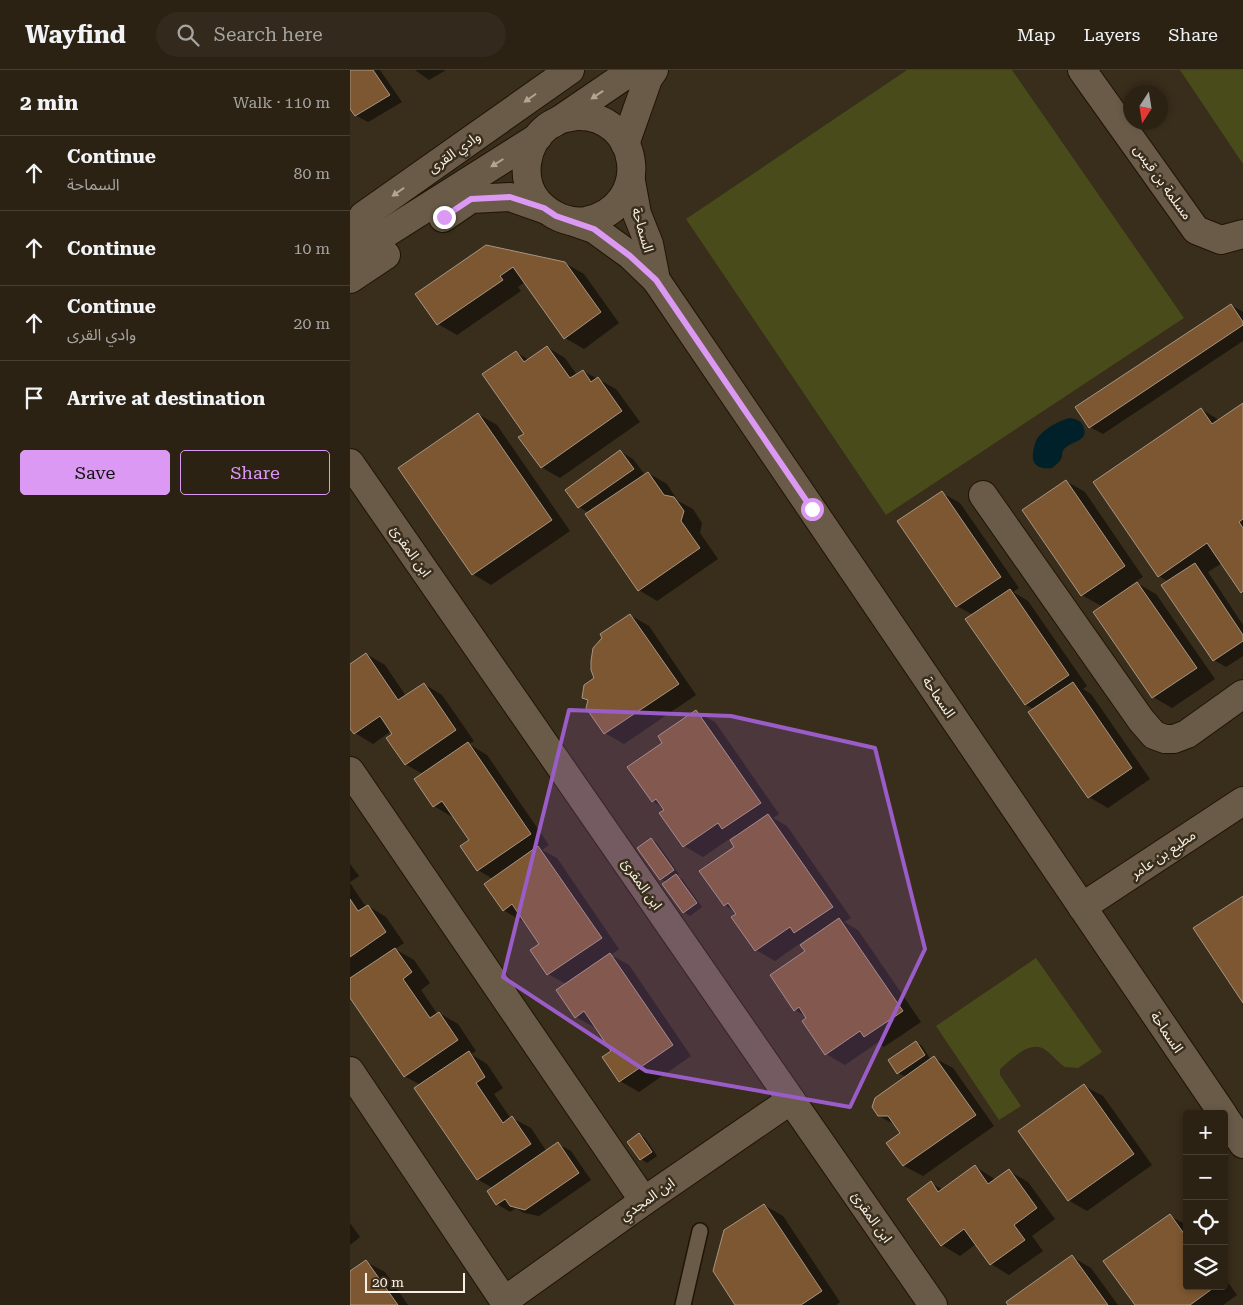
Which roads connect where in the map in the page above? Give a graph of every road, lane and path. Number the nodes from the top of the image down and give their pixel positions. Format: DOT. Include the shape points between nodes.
graph roads {
  1 [pos="570,70"];
  2 [pos="633,70"];
  3 [pos="654,70"];
  4 [pos="1082,70"];
  5 [pos="561,119"];
  6 [pos="538,136"];
  7 [pos="626,144"];
  8 [pos="630,180"];
  9 [pos="556,214"];
  10 [pos="1243,234"];
  11 [pos="350,245"];
  12 [pos="350,256"];
  13 [pos="350,279"];
  14 [pos="656,280"];
  15 [pos="350,463"];
  16 [pos="983,495"];
  17 [pos="1243,694"];
  18 [pos="350,771"];
  19 [pos="1243,801"];
  20 [pos="1082,907"];
  21 [pos="350,1071"];
  22 [pos="792,1100"];
  23 [pos="1220,1110"];
  24 [pos="1228,1122"];
  25 [pos="1243,1144"];
  26 [pos="644,1201"];
  27 [pos="700,1231"];
  28 [pos="506,1303"];
  29 [pos="683,1305"];
  30 [pos="933,1305"];
  1 -- 11 [label="street, وادي القرى, one-way" via="362,216"];
  2 -- 5 [label="street, one-way"];
  3 -- 7 [label="street"];
  4 -- 10 [label="street, مسلمة بن قيس" via="1196,230 1221,240"];
  5 -- 6 [label="street"];
  5 -- 7 [label="street" via="576,116 604,123"];
  6 -- 9 [label="street" via="531,148 526,174 536,199"];
  6 -- 12 [label="street, one-way"];
  7 -- 8 [label="street" via="632,168"];
  8 -- 9 [label="street" via="618,204 595,219 582,222"];
  8 -- 14 [label="street, السماحة"];
  9 -- 13 [label="street" via="510,197 471,199"];
  9 -- 14 [label="street, السماحة" via="594,229"];
  14 -- 20 [label="street, السماحة"];
  15 -- 22 [label="street, ابن المقرئ"];
  16 -- 17 [label="street" via="1140,720 1154,735 1174,739 1187,734"];
  18 -- 26 [label="street"];
  19 -- 20 [label="street, مطيع بن عامر"];
  20 -- 23 [label="street, السماحة"];
  21 -- 28 [label="street, ابن المجدي"];
  22 -- 26 [label="street, ابن المجدي"];
  22 -- 30 [label="street, ابن المقرئ"];
  24 -- 25 [label="street, السماحة"];
  26 -- 28 [label="street, ابن المجدي"];
  27 -- 29 [label="lane"];
}
